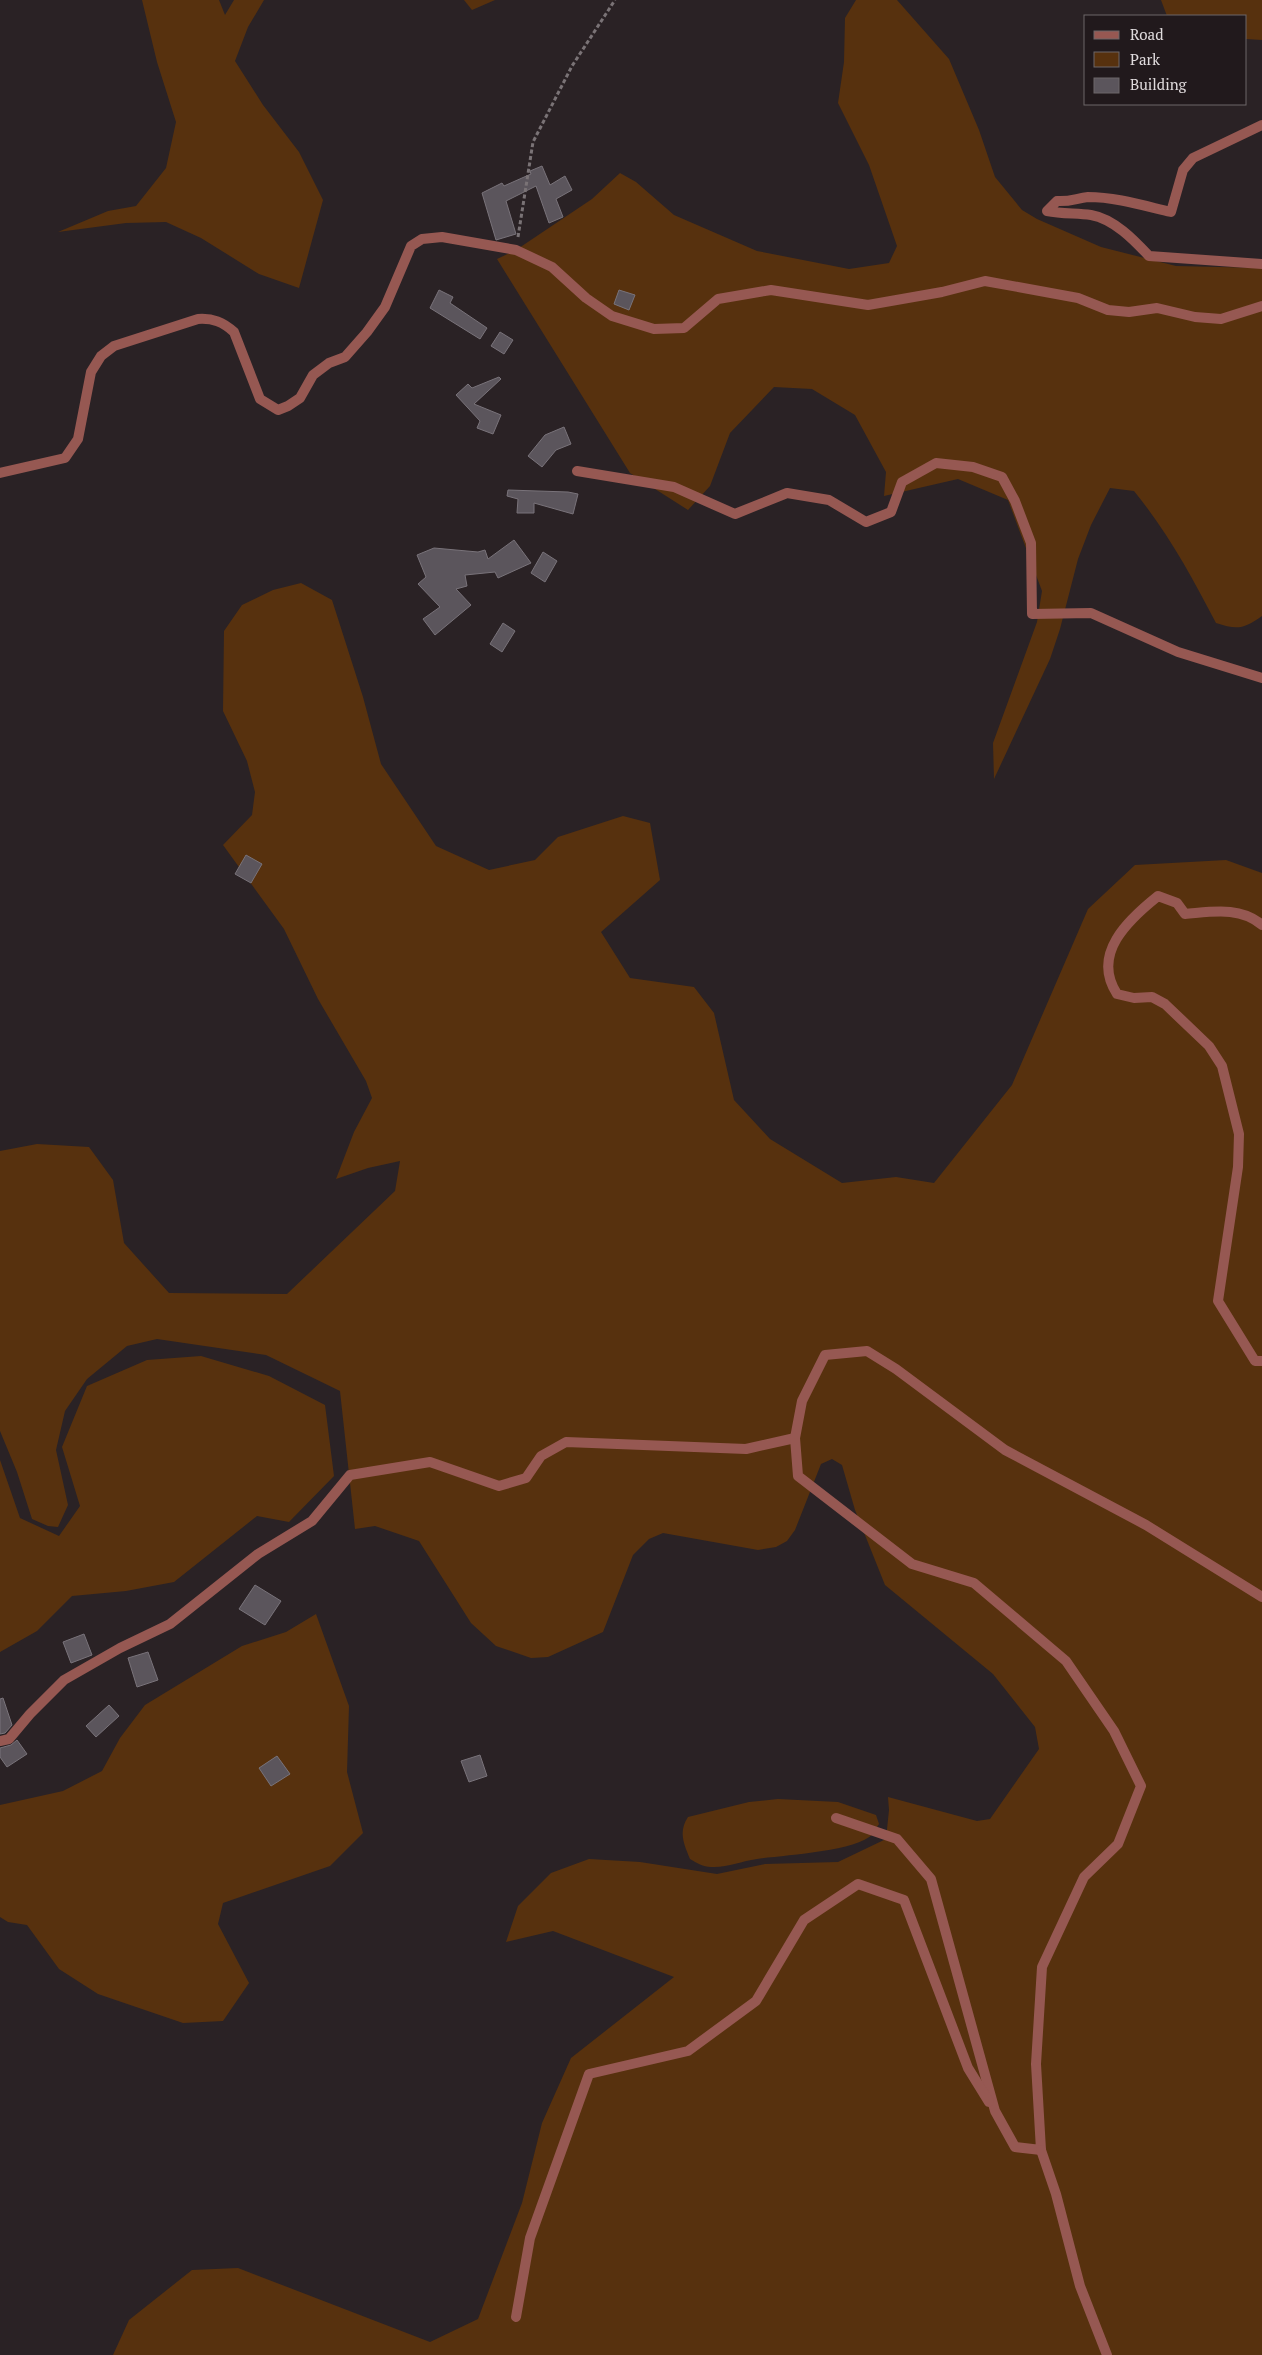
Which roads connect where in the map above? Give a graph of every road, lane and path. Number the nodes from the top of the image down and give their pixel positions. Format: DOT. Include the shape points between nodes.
graph roads {
  1 [pos="615,0"];
  2 [pos="1262,125"];
  3 [pos="516,250"];
  4 [pos="1262,264"];
  5 [pos="1262,306"];
  6 [pos="577,470"];
  7 [pos="0,473"];
  8 [pos="1262,678"];
  9 [pos="1262,925"];
  10 [pos="1262,1361"];
  11 [pos="795,1438"];
  12 [pos="1262,1597"];
  13 [pos="0,1741"];
  14 [pos="836,1818"];
  15 [pos="995,2111"];
  16 [pos="1041,2150"];
  17 [pos="516,2317"];
  18 [pos="1107,2355"];
  1 -- 3 [label="path" via="572,66 533,142"];
  2 -- 4 [label="street" via="1193,158 1183,170 1171,212 1087,197 1072,202 1057,201 1048,211 1093,216 1115,226 1149,256"];
  3 -- 5 [label="street" via="552,268 612,316 654,329 684,328 718,299 771,290 868,305 985,281 1078,298 1108,310 1157,308 1195,317 1221,318"];
  3 -- 7 [label="street" via="442,237 422,240 411,246 385,307 367,332 346,357 329,362 313,375 300,398 278,410 260,399 234,332 226,324 211,318 198,319 114,346 101,356 91,372 78,439 65,458"];
  6 -- 8 [label="street" via="674,487 734,514 787,493 829,500 866,522 891,512 902,482 936,463 973,467 1002,477 1015,501 1031,543 1032,614 1091,613 1178,652"];
  9 -- 10 [label="street" via="1253,917 1219,910 1185,914 1177,903 1158,896 1132,917 1108,955 1110,983 1117,994 1134,998 1152,997 1165,1004 1209,1046 1222,1066 1239,1134 1238,1166 1218,1301 1255,1361"];
  11 -- 12 [label="street" via="802,1401 825,1355 867,1351 1005,1450 1146,1525"];
  11 -- 13 [label="street" via="746,1449 566,1442 541,1456 526,1478 499,1486 430,1462 350,1475 312,1520 258,1554 170,1624 64,1680 10,1739"];
  11 -- 16 [label="street" via="798,1476 912,1564 974,1583 1066,1661 1114,1730 1141,1786 1118,1844 1084,1877 1042,1967 1036,2064"];
  14 -- 15 [label="street" via="898,1839 931,1880"];
  15 -- 16 [label="street" via="1015,2147"];
  15 -- 17 [label="street" via="968,2068 904,1900 858,1884 804,1920 756,2001 688,2051 589,2074 530,2238"];
  16 -- 18 [label="street" via="1080,2286"];
}
